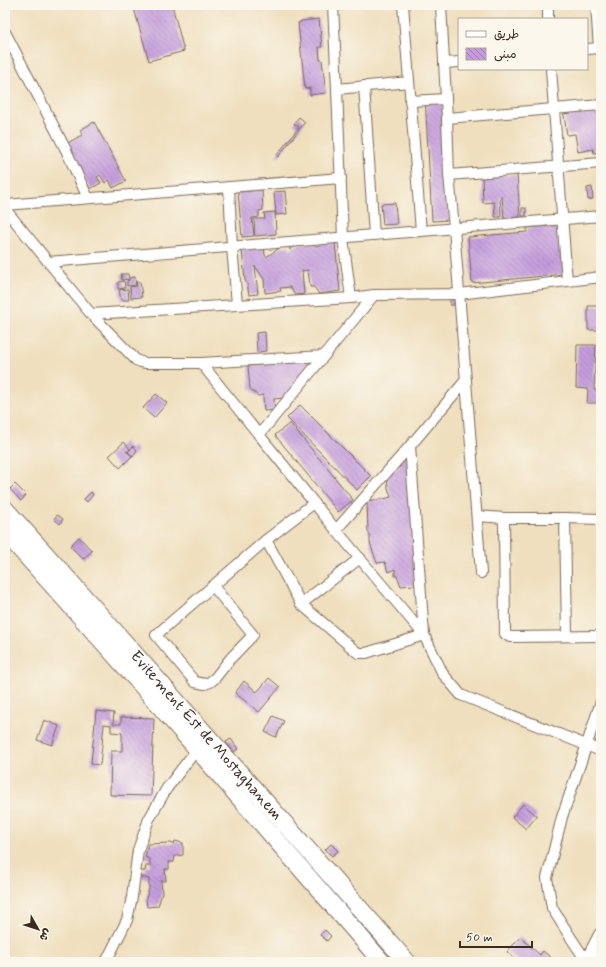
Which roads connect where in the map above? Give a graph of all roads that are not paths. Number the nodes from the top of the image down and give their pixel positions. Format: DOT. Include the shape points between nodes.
graph roads {
  1 [pos="333,5"];
  2 [pos="402,5"];
  3 [pos="441,5"];
  4 [pos="548,5"];
  5 [pos="596,5"];
  6 [pos="548,18"];
  7 [pos="5,32"];
  8 [pos="600,48"];
  9 [pos="588,49"];
  10 [pos="444,62"];
  11 [pos="458,62"];
  12 [pos="551,70"];
  13 [pos="409,82"];
  14 [pos="364,86"];
  15 [pos="337,89"];
  16 [pos="446,99"];
  17 [pos="410,101"];
  18 [pos="601,105"];
  19 [pos="553,109"];
  20 [pos="447,118"];
  21 [pos="601,163"];
  22 [pos="558,166"];
  23 [pos="448,175"];
  24 [pos="341,178"];
  25 [pos="229,187"];
  26 [pos="88,198"];
  27 [pos="5,205"];
  28 [pos="5,209"];
  29 [pos="601,216"];
  30 [pos="562,219"];
  31 [pos="454,228"];
  32 [pos="421,231"];
  33 [pos="374,235"];
  34 [pos="343,238"];
  35 [pos="232,247"];
  36 [pos="48,262"];
  37 [pos="601,278"];
  38 [pos="567,281"];
  39 [pos="459,294"];
  40 [pos="374,295"];
  41 [pos="351,298"];
  42 [pos="236,304"];
  43 [pos="91,314"];
  44 [pos="324,356"];
  45 [pos="201,363"];
  46 [pos="466,380"];
  47 [pos="259,435"];
  48 [pos="410,446"];
  49 [pos="314,503"];
  50 [pos="5,509"];
  51 [pos="477,516"];
  52 [pos="504,518"];
  53 [pos="565,518"];
  54 [pos="601,519"];
  55 [pos="336,530"];
  56 [pos="5,532"];
  57 [pos="266,540"];
  58 [pos="360,558"];
  59 [pos="481,573"];
  60 [pos="213,586"];
  61 [pos="301,604"];
  62 [pos="424,635"];
  63 [pos="567,636"];
  64 [pos="601,636"];
  65 [pos="601,701"];
  66 [pos="587,744"];
  67 [pos="197,749"];
  68 [pos="601,751"];
  69 [pos="601,935"];
  70 [pos="106,962"];
  71 [pos="382,962"];
  72 [pos="408,962"];
  73 [pos="587,962"];
  1 -- 15 [label="street"];
  2 -- 13 [label="street"];
  3 -- 10 [label="street"];
  4 -- 6 [label="street"];
  5 -- 8 [label="street"];
  7 -- 26 [label="street"];
  8 -- 9 [label="street"];
  10 -- 11 [label="street"];
  10 -- 16 [label="street"];
  12 -- 19 [label="street"];
  13 -- 14 [label="street"];
  13 -- 17 [label="street"];
  14 -- 15 [label="street"];
  14 -- 33 [label="street"];
  15 -- 24 [label="street"];
  16 -- 17 [label="street"];
  16 -- 20 [label="street"];
  17 -- 32 [label="street"];
  18 -- 19 [label="street"];
  19 -- 20 [label="street"];
  19 -- 22 [label="street"];
  20 -- 23 [label="street"];
  21 -- 22 [label="street"];
  22 -- 23 [label="street"];
  22 -- 30 [label="street"];
  23 -- 31 [label="street"];
  24 -- 25 [label="street"];
  24 -- 34 [label="street"];
  25 -- 26 [label="street"];
  25 -- 35 [label="street"];
  26 -- 27 [label="street"];
  28 -- 36 [label="street"];
  29 -- 30 [label="street"];
  30 -- 31 [label="street"];
  30 -- 38 [label="street"];
  31 -- 32 [label="street"];
  31 -- 39 [label="street"];
  32 -- 33 [label="street"];
  33 -- 34 [label="street"];
  34 -- 35 [label="street"];
  34 -- 41 [label="street"];
  35 -- 36 [label="street"];
  35 -- 42 [label="street"];
  36 -- 43 [label="street"];
  37 -- 38 [label="street"];
  38 -- 39 [label="street"];
  39 -- 40 [label="street"];
  39 -- 46 [label="street"];
  40 -- 41 [label="street"];
  40 -- 44 [label="street"];
  41 -- 42 [label="street"];
  42 -- 43 [label="street"];
  43 -- 45 [label="street" via="136,360 145,363"];
  44 -- 45 [label="street"];
  44 -- 47 [label="street"];
  45 -- 47 [label="street"];
  46 -- 48 [label="street"];
  46 -- 51 [label="street"];
  47 -- 49 [label="street"];
  48 -- 55 [label="street"];
  48 -- 62 [label="street"];
  49 -- 55 [label="street"];
  49 -- 57 [label="street"];
  50 -- 72 [label="highway, Evitement Est de Mostaghanem"];
  51 -- 52 [label="street"];
  51 -- 59 [label="street"];
  52 -- 53 [label="street"];
  52 -- 63 [label="street" via="505,634 510,637"];
  53 -- 54 [label="street"];
  53 -- 63 [label="street"];
  55 -- 58 [label="street"];
  56 -- 67 [label="highway, Evitement Est de Mostaghanem"];
  57 -- 60 [label="street"];
  57 -- 61 [label="street"];
  58 -- 61 [label="street"];
  58 -- 62 [label="street"];
  60 -- 60 [label="street" via="253,635 215,678 205,684 195,682 156,635"];
  61 -- 62 [label="street" via="358,653 366,653"];
  62 -- 66 [label="street" via="443,674 461,694"];
  63 -- 64 [label="street"];
  65 -- 66 [label="street"];
  66 -- 68 [label="street"];
  66 -- 73 [label="street" via="562,817 547,878 552,908"];
  67 -- 70 [label="street" via="167,788 149,819 138,850 127,920"];
  67 -- 71 [label="highway, Evitement Est de Mostaghanem"];
  69 -- 73 [label="main road"];
}
